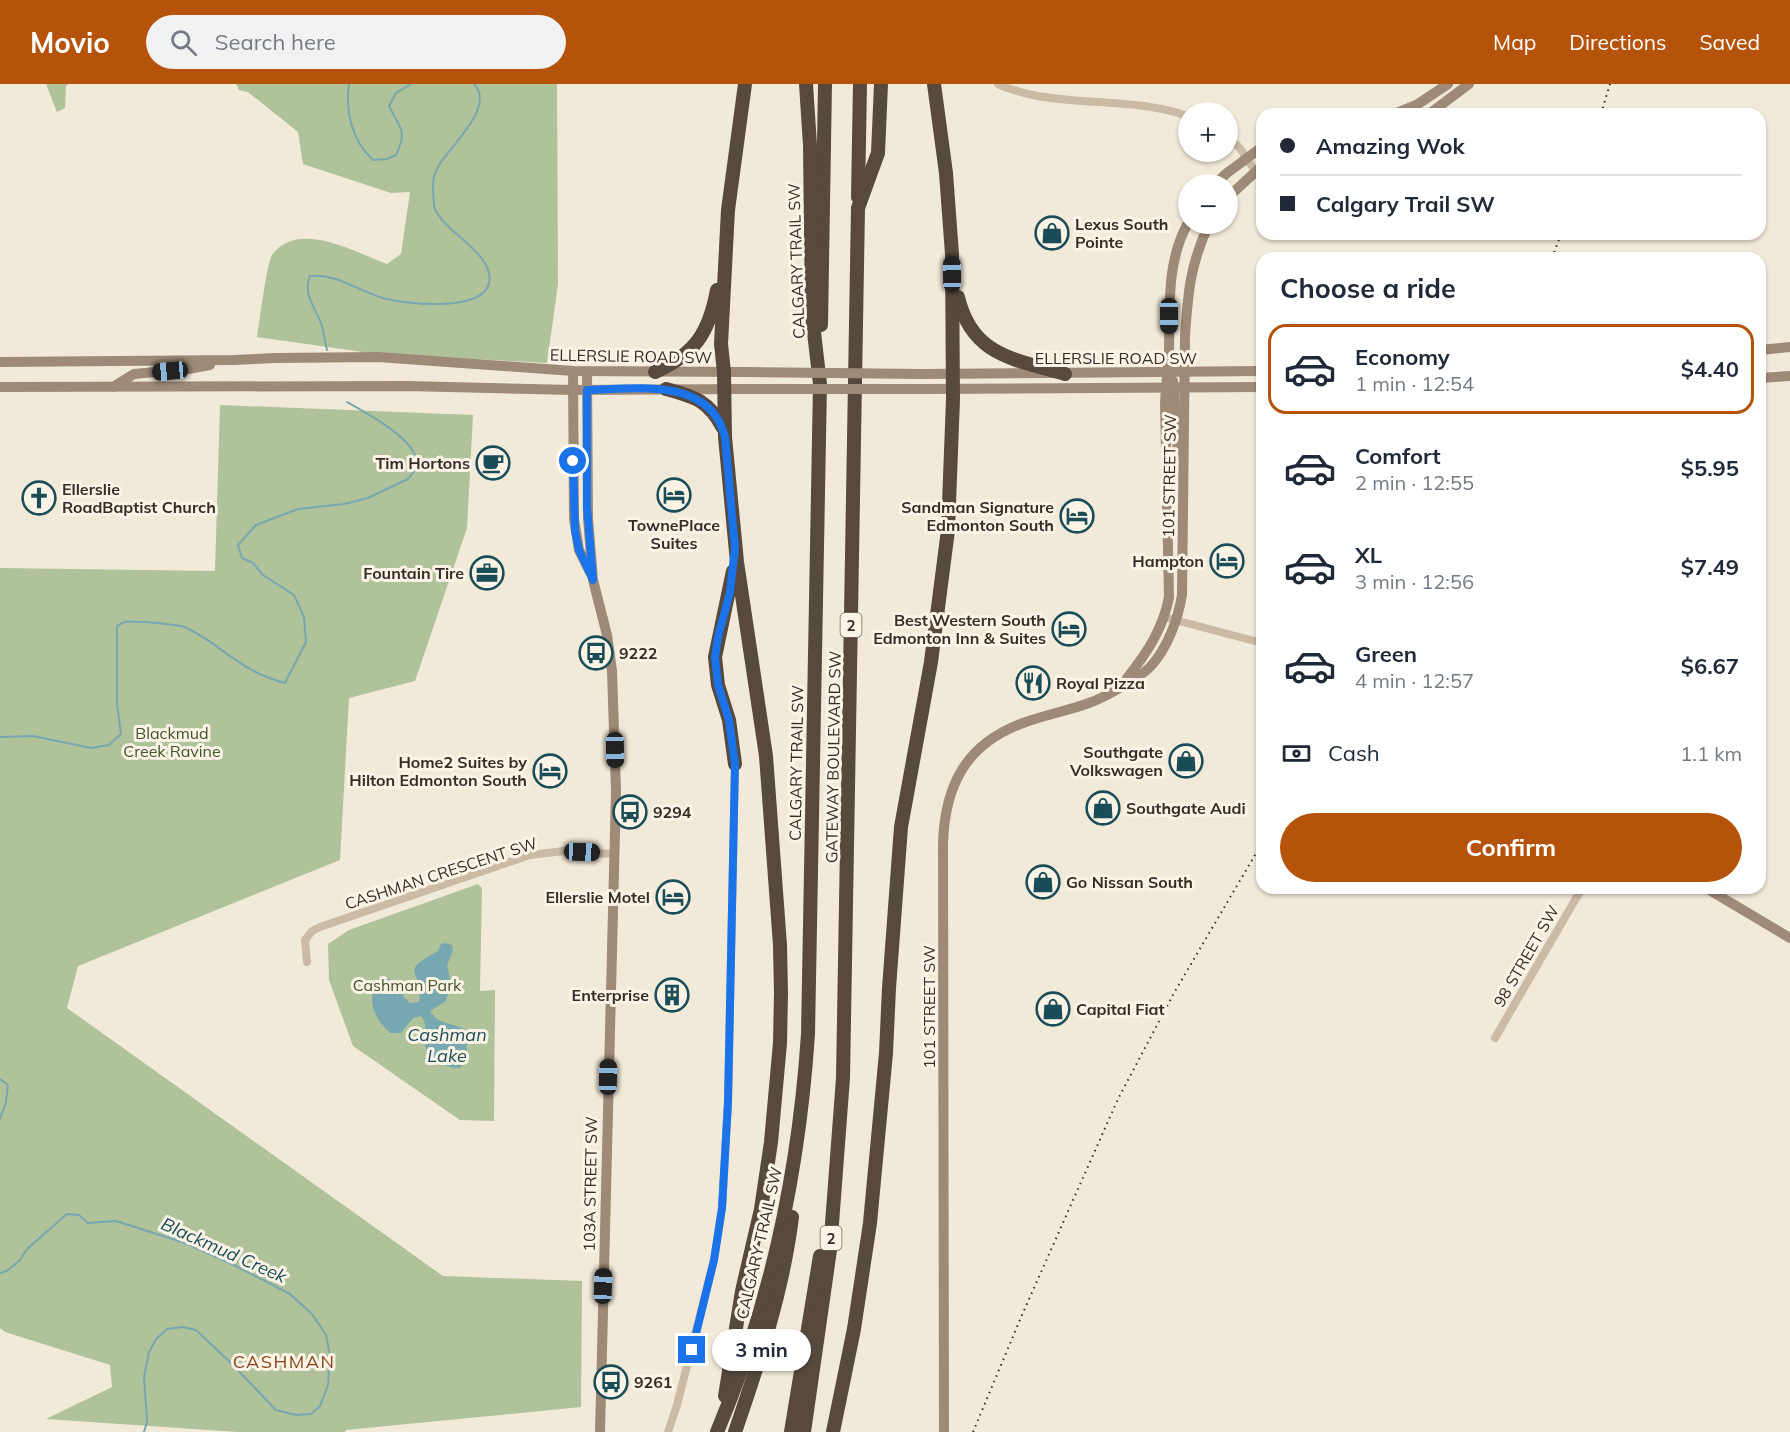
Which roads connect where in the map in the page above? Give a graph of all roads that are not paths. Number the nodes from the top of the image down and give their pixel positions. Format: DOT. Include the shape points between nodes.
graph roads {
  1 [pos="745,84"];
  2 [pos="806,84"];
  3 [pos="825,84"];
  4 [pos="860,84"];
  5 [pos="881,84"];
  6 [pos="934,84"];
  7 [pos="998,84"];
  8 [pos="1448,84"];
  9 [pos="1469,84"];
  10 [pos="1408,108"];
  11 [pos="1437,108"];
  12 [pos="1178,113"];
  13 [pos="1238,146"];
  14 [pos="1256,151"];
  15 [pos="1246,157"];
  16 [pos="1256,166"];
  17 [pos="1256,170"];
  18 [pos="1226,174"];
  19 [pos="1238,187"];
  20 [pos="858,208"];
  21 [pos="1182,234"];
  22 [pos="1205,234"];
  23 [pos="726,235"];
  24 [pos="951,254"];
  25 [pos="1790,347"];
  26 [pos="1766,349"];
  27 [pos="234,360"];
  28 [pos="0,362"];
  29 [pos="573,371"];
  30 [pos="1256,371"];
  31 [pos="587,372"];
  32 [pos="655,372"];
  33 [pos="724,372"];
  34 [pos="1168,373"];
  35 [pos="1185,373"];
  36 [pos="953,374"];
  37 [pos="1065,374"];
  38 [pos="1790,376"];
  39 [pos="1766,378"];
  40 [pos="820,384"];
  41 [pos="0,387"];
  42 [pos="113,387"];
  43 [pos="1256,387"];
  44 [pos="1175,388"];
  45 [pos="544,389"];
  46 [pos="666,389"];
  47 [pos="724,389"];
  48 [pos="953,389"];
  49 [pos="573,390"];
  50 [pos="587,390"];
  51 [pos="573,417"];
  52 [pos="725,437"];
  53 [pos="735,548"];
  54 [pos="593,580"];
  55 [pos="1164,617"];
  56 [pos="1176,620"];
  57 [pos="1256,641"];
  58 [pos="1122,686"];
  59 [pos="735,764"];
  60 [pos="614,854"];
  61 [pos="1579,894"];
  62 [pos="1716,894"];
  63 [pos="1790,938"];
  64 [pos="307,962"];
  65 [pos="1495,1038"];
  66 [pos="804,1086"];
  67 [pos="835,1194"];
  68 [pos="719,1428"];
  69 [pos="600,1432"];
  70 [pos="668,1432"];
  71 [pos="735,1432"];
  72 [pos="791,1432"];
  73 [pos="804,1432"];
  74 [pos="833,1432"];
  75 [pos="944,1432"];
  1 -- 23 [label="highway"];
  2 -- 40 [label="highway, CALGARY TRAIL SW" via="812,315"];
  3 -- 40 [label="highway"];
  4 -- 20 [label="highway"];
  5 -- 20 [label="highway, GATEWAY BOULEVARD SW / 2" via="878,153"];
  6 -- 24 [label="highway" via="946,173"];
  7 -- 12 [label="street" via="1042,97"];
  8 -- 10 [label="street"];
  9 -- 11 [label="street"];
  13 -- 15 [label="street"];
  14 -- 15 [label="street"];
  15 -- 16 [label="street"];
  15 -- 18 [label="street"];
  17 -- 19 [label="street"];
  20 -- 67 [label="highway, GATEWAY BOULEVARD SW / 2" via="844,1042"];
  21 -- 34 [label="street" via="1169,296"];
  22 -- 35 [label="street" via="1190,277"];
  23 -- 32 [label="highway" via="711,320 693,346 673,364"];
  23 -- 33 [label="highway" via="721,344"];
  24 -- 36 [label="highway"];
  24 -- 37 [label="highway" via="962,314 976,337 1010,358"];
  25 -- 26 [label="street"];
  27 -- 28 [label="street, ELLERSLIE ROAD SW"];
  27 -- 29 [label="street, ELLERSLIE ROAD SW" via="378,357"];
  27 -- 42 [label="street" via="134,374"];
  29 -- 31 [label="street, ELLERSLIE ROAD SW"];
  29 -- 49 [label="street, 103A STREET SW"];
  30 -- 35 [label="street, ELLERSLIE ROAD SW"];
  31 -- 32 [label="street, ELLERSLIE ROAD SW"];
  31 -- 50 [label="street, 103A STREET SW"];
  32 -- 33 [label="street, ELLERSLIE ROAD SW"];
  33 -- 36 [label="street, ELLERSLIE ROAD SW, bridge"];
  33 -- 47 [label="highway"];
  34 -- 35 [label="street, ELLERSLIE ROAD SW"];
  34 -- 37 [label="street, ELLERSLIE ROAD SW"];
  34 -- 44 [label="street"];
  35 -- 44 [label="street"];
  36 -- 37 [label="street, ELLERSLIE ROAD SW"];
  36 -- 48 [label="highway"];
  38 -- 39 [label="street"];
  40 -- 66 [label="highway, CALGARY TRAIL SW"];
  41 -- 42 [label="street, ELLERSLIE ROAD SW"];
  42 -- 45 [label="street, ELLERSLIE ROAD SW"];
  43 -- 44 [label="street, ELLERSLIE ROAD SW"];
  44 -- 48 [label="street, ELLERSLIE ROAD SW"];
  44 -- 55 [label="street, 101 STREET SW" via="1165,463 1169,588"];
  44 -- 56 [label="street, 101 STREET SW" via="1183,485 1182,595"];
  45 -- 49 [label="street, ELLERSLIE ROAD SW"];
  45 -- 51 [label="street" via="561,397"];
  46 -- 47 [label="street, ELLERSLIE ROAD SW"];
  46 -- 50 [label="street, ELLERSLIE ROAD SW"];
  46 -- 52 [label="highway" via="707,405"];
  47 -- 48 [label="street, ELLERSLIE ROAD SW, bridge"];
  47 -- 52 [label="highway"];
  48 -- 74 [label="highway" via="948,530 931,662 901,826 872,1201 854,1329"];
  49 -- 50 [label="street, ELLERSLIE ROAD SW"];
  49 -- 51 [label="street, 103A STREET SW"];
  50 -- 54 [label="street, 103A STREET SW" via="587,507"];
  51 -- 54 [label="street, 103A STREET SW" via="575,531"];
  52 -- 53 [label="highway"];
  53 -- 59 [label="highway" via="730,592 715,657"];
  53 -- 68 [label="highway" via="765,756 781,993 771,1142"];
  54 -- 60 [label="street, 103A STREET SW" via="607,635 614,695"];
  55 -- 56 [label="street"];
  55 -- 58 [label="street, 101 STREET SW" via="1150,647"];
  56 -- 57 [label="street"];
  56 -- 58 [label="street, 101 STREET SW" via="1150,667"];
  58 -- 75 [label="street, 101 STREET SW" via="1091,702 1025,722 991,739 963,767 950,792 943,843"];
  59 -- 70 [label="street" via="722,1208 714,1260"];
  60 -- 64 [label="street, CASHMAN CRESCENT SW" via="564,851 530,855 320,927 305,940"];
  60 -- 69 [label="street, 103A STREET SW"];
  61 -- 65 [label="street, 98 STREET SW"];
  62 -- 63 [label="street"];
  66 -- 68 [label="highway, CALGARY TRAIL SW" via="796,1156 772,1271"];
  66 -- 71 [label="highway" via="802,1158 789,1240 769,1330"];
  67 -- 72 [label="highway" via="825,1227"];
  67 -- 73 [label="highway, GATEWAY BOULEVARD SW / 2"];
}
